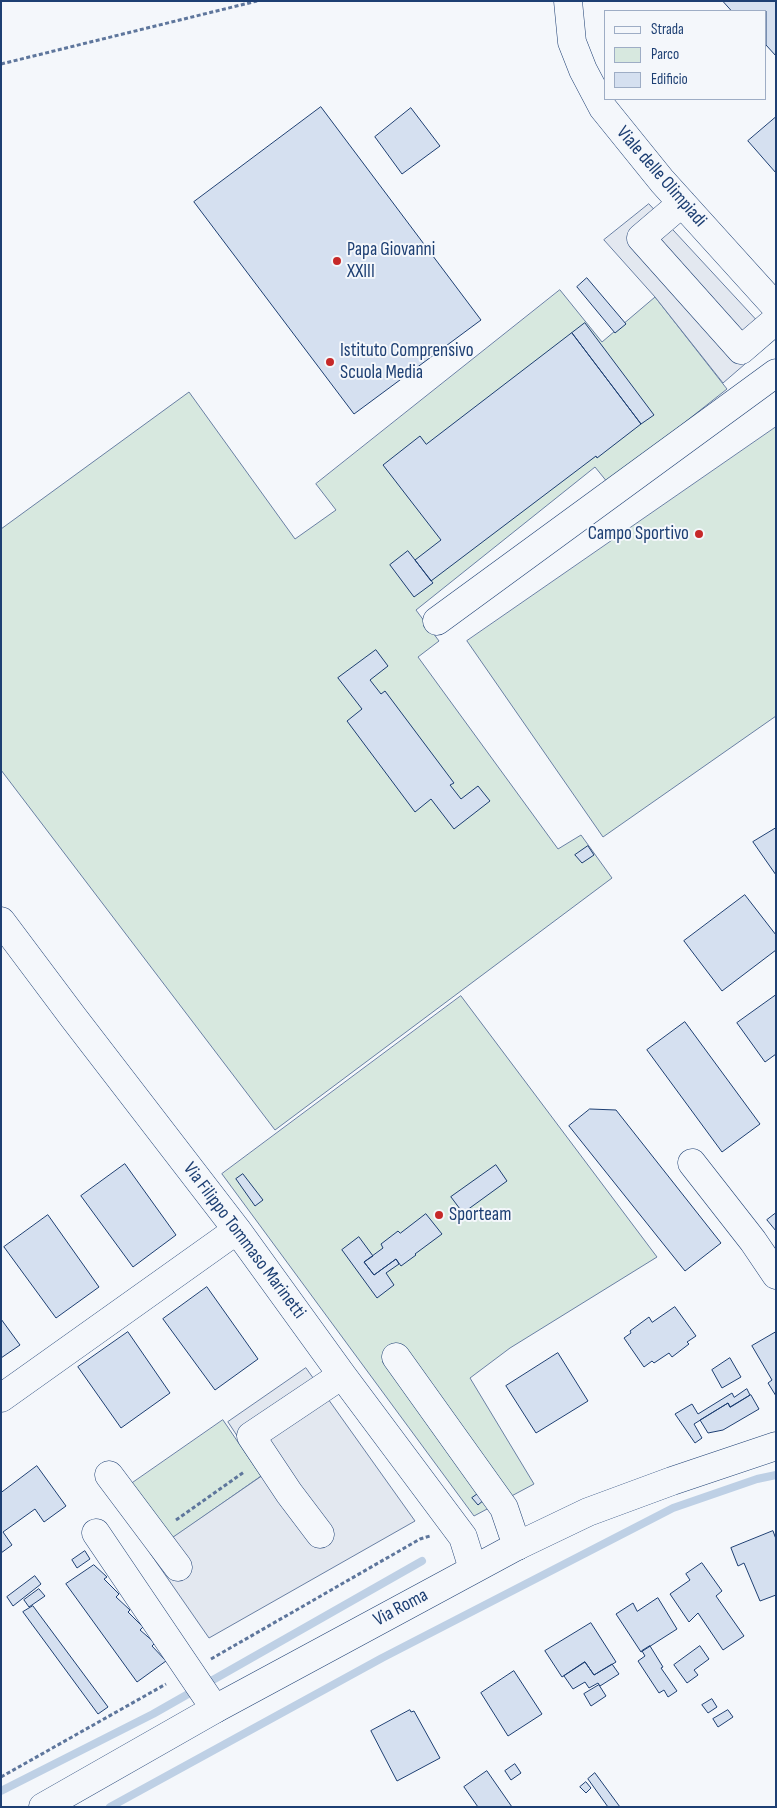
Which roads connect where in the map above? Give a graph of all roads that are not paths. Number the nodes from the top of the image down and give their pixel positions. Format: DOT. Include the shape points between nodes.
graph roads {
  1 [pos="568,1"];
  2 [pos="682,203"];
  3 [pos="775,308"];
  4 [pos="776,373"];
  5 [pos="437,621"];
  6 [pos="1,921"];
  7 [pos="692,1162"];
  8 [pos="238,1230"];
  9 [pos="776,1275"];
  10 [pos="396,1357"];
  11 [pos="342,1376"];
  12 [pos="1,1398"];
  13 [pos="776,1446"];
  14 [pos="109,1475"];
  15 [pos="96,1533"];
  16 [pos="320,1534"];
  17 [pos="517,1546"];
  18 [pos="178,1567"];
  19 [pos="473,1569"];
  20 [pos="201,1688"];
  21 [pos="43,1807"];
  1 -- 2 [label="street, Viale delle Olimpiadi" via="572,42 603,108"];
  2 -- 3 [label="street, Viale delle Olimpiadi"];
  2 -- 3 [label="street" via="641,238 741,350"];
  4 -- 5 [label="street"];
  6 -- 8 [label="street, Via Filippo Tommaso Marinetti"];
  7 -- 9 [label="street"];
  8 -- 11 [label="street, Via Filippo Tommaso Marinetti"];
  8 -- 12 [label="street"];
  10 -- 17 [label="street" via="504,1508"];
  11 -- 16 [label="street" via="251,1436"];
  11 -- 19 [label="street, Via Filippo Tommaso Marinetti" via="463,1536"];
  13 -- 17 [label="street, Via Roma" via="588,1512"];
  14 -- 18 [label="street"];
  15 -- 20 [label="street"];
  17 -- 19 [label="street, Via Roma"];
  19 -- 20 [label="street, Via Roma"];
  20 -- 21 [label="street, Via Roma"];
}
